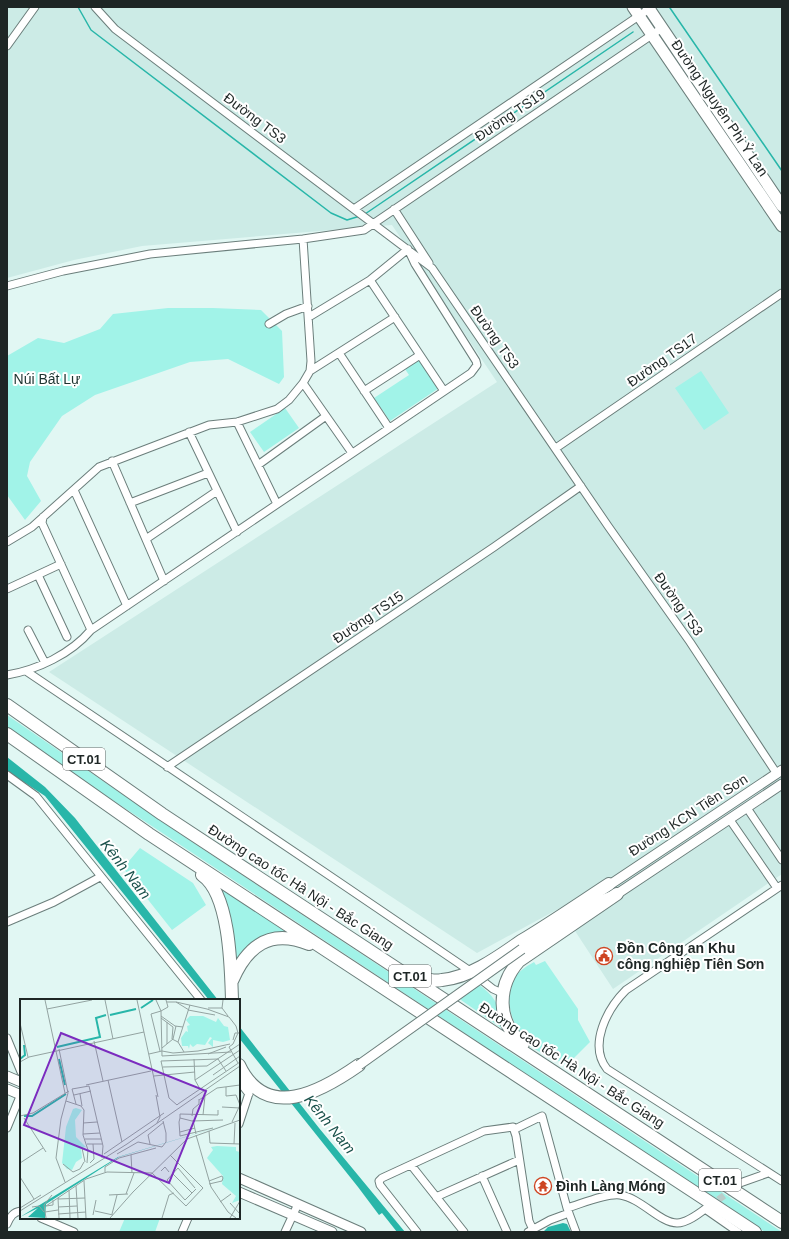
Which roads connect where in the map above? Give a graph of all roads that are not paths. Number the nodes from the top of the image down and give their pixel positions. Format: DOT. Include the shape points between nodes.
graph roads {
  1 [pos="35,7"];
  2 [pos="95,7"];
  3 [pos="650,8"];
  4 [pos="636,12"];
  5 [pos="662,28"];
  6 [pos="652,35"];
  7 [pos="7,46"];
  8 [pos="782,206"];
  9 [pos="354,209"];
  10 [pos="394,209"];
  11 [pos="370,221"];
  12 [pos="782,226"];
  13 [pos="303,239"];
  14 [pos="408,249"];
  15 [pos="432,268"];
  16 [pos="370,280"];
  17 [pos="7,286"];
  18 [pos="782,293"];
  19 [pos="308,306"];
  20 [pos="309,316"];
  21 [pos="394,317"];
  22 [pos="270,324"];
  23 [pos="339,353"];
  24 [pos="420,355"];
  25 [pos="310,371"];
  26 [pos="303,383"];
  27 [pos="364,391"];
  28 [pos="444,391"];
  29 [pos="326,416"];
  30 [pos="237,422"];
  31 [pos="389,428"];
  32 [pos="189,432"];
  33 [pos="556,448"];
  34 [pos="352,453"];
  35 [pos="112,461"];
  36 [pos="258,465"];
  37 [pos="208,473"];
  38 [pos="581,486"];
  39 [pos="74,490"];
  40 [pos="217,491"];
  41 [pos="130,503"];
  42 [pos="278,504"];
  43 [pos="43,517"];
  44 [pos="237,532"];
  45 [pos="146,539"];
  46 [pos="7,542"];
  47 [pos="61,564"];
  48 [pos="38,575"];
  49 [pos="164,581"];
  50 [pos="8,586"];
  51 [pos="127,606"];
  52 [pos="28,630"];
  53 [pos="91,630"];
  54 [pos="67,637"];
  55 [pos="45,663"];
  56 [pos="26,671"];
  57 [pos="7,675"];
  58 [pos="7,705"];
  59 [pos="7,734"];
  60 [pos="44,759"];
  61 [pos="168,767"];
  62 [pos="779,772"];
  63 [pos="7,775"];
  64 [pos="782,783"];
  65 [pos="746,808"];
  66 [pos="162,814"];
  67 [pos="730,820"];
  68 [pos="782,860"];
  69 [pos="100,877"];
  70 [pos="609,884"];
  71 [pos="779,886"];
  72 [pos="617,894"];
  73 [pos="591,904"];
  74 [pos="7,922"];
  75 [pos="470,971"];
  76 [pos="232,982"];
  77 [pos="502,993"];
  78 [pos="200,999"];
  79 [pos="232,999"];
  80 [pos="444,1026"];
  81 [pos="7,1038"];
  82 [pos="359,1065"];
  83 [pos="240,1067"];
  84 [pos="20,1070"];
  85 [pos="7,1076"];
  86 [pos="20,1082"];
  87 [pos="240,1082"];
  88 [pos="7,1089"];
  89 [pos="250,1089"];
  90 [pos="20,1094"];
  91 [pos="20,1096"];
  92 [pos="240,1121"];
  93 [pos="7,1128"];
  94 [pos="515,1129"];
  95 [pos="658,1139"];
  96 [pos="519,1160"];
  97 [pos="411,1165"];
  98 [pos="768,1173"];
  99 [pos="482,1176"];
  100 [pos="240,1178"];
  101 [pos="782,1181"];
  102 [pos="734,1188"];
  103 [pos="240,1192"];
  104 [pos="436,1197"];
  105 [pos="298,1204"];
  106 [pos="20,1211"];
  107 [pos="568,1211"];
  108 [pos="292,1216"];
  109 [pos="43,1219"];
  110 [pos="188,1219"];
  111 [pos="782,1222"];
  112 [pos="7,1224"];
  113 [pos="532,1231"];
  114 [pos="74,1232"];
  115 [pos="182,1232"];
  116 [pos="285,1232"];
  117 [pos="332,1232"];
  118 [pos="362,1232"];
  119 [pos="416,1232"];
  120 [pos="464,1232"];
  121 [pos="507,1232"];
  122 [pos="576,1232"];
  123 [pos="738,1232"];
  124 [pos="755,1232"];
  1 -- 7 [label="street"];
  2 -- 9 [label="street, Đường TS3" via="115,28"];
  3 -- 4 [label="street"];
  3 -- 5 [label="main road, Đường Nguyên Phi Ỷ Lan"];
  4 -- 6 [label="main road, Đường Nguyên Phi Ỷ Lan"];
  4 -- 9 [label="street"];
  5 -- 6 [label="street, Đường TS19"];
  5 -- 8 [label="main road, Đường Nguyên Phi Ỷ Lan"];
  6 -- 10 [label="street, Đường TS19"];
  6 -- 12 [label="main road, Đường Nguyên Phi Ỷ Lan"];
  9 -- 11 [label="street, Đường TS3"];
  10 -- 11 [label="street, Đường TS19"];
  10 -- 15 [label="street"];
  11 -- 13 [label="street, Đường TS19" via="364,230"];
  11 -- 14 [label="street, Đường TS3"];
  13 -- 17 [label="street, Đường TS19" via="150,254 63,271"];
  13 -- 19 [label="street"];
  14 -- 15 [label="street, Đường TS3"];
  14 -- 16 [label="street"];
  14 -- 28 [label="street" via="476,360 477,365 471,373"];
  15 -- 33 [label="street, Đường TS3"];
  16 -- 20 [label="street"];
  16 -- 21 [label="street"];
  18 -- 33 [label="street, Đường TS17"];
  19 -- 20 [label="street"];
  19 -- 22 [label="street" via="286,314"];
  20 -- 25 [label="street"];
  21 -- 23 [label="street"];
  21 -- 24 [label="street"];
  23 -- 25 [label="street"];
  23 -- 27 [label="street"];
  24 -- 27 [label="street"];
  24 -- 28 [label="street"];
  25 -- 26 [label="street"];
  26 -- 29 [label="street"];
  26 -- 30 [label="street" via="289,400 277,409"];
  27 -- 31 [label="street"];
  28 -- 31 [label="street"];
  29 -- 34 [label="street"];
  29 -- 36 [label="street"];
  30 -- 32 [label="street" via="209,425"];
  30 -- 36 [label="street"];
  31 -- 34 [label="street"];
  32 -- 35 [label="street"];
  32 -- 37 [label="street"];
  33 -- 38 [label="street, Đường TS3"];
  34 -- 42 [label="street"];
  35 -- 39 [label="street" via="99,467"];
  35 -- 41 [label="street"];
  36 -- 42 [label="street"];
  37 -- 40 [label="street"];
  37 -- 41 [label="street"];
  38 -- 61 [label="street, Đường TS15" via="488,552"];
  38 -- 62 [label="street, Đường TS3"];
  39 -- 43 [label="street"];
  39 -- 51 [label="street"];
  40 -- 44 [label="street"];
  40 -- 45 [label="street"];
  41 -- 45 [label="street"];
  42 -- 44 [label="street"];
  43 -- 46 [label="street"];
  43 -- 47 [label="street" via="42,523"];
  44 -- 49 [label="street"];
  45 -- 49 [label="street"];
  47 -- 48 [label="street"];
  47 -- 53 [label="street"];
  48 -- 50 [label="street"];
  48 -- 54 [label="street"];
  49 -- 51 [label="street"];
  51 -- 53 [label="street"];
  52 -- 55 [label="street"];
  53 -- 55 [label="street" via="82,641"];
  55 -- 56 [label="street"];
  56 -- 57 [label="street"];
  56 -- 61 [label="street"];
  58 -- 66 [label="highway, Đường cao tốc Hà Nội - Bắc Giang / CT.01"];
  59 -- 60 [label="highway, CT.01"];
  60 -- 76 [label="highway" via="104,808 209,879 216,890 225,921"];
  60 -- 80 [label="highway, CT.01" via="155,838"];
  61 -- 75 [label="street"];
  62 -- 64 [label="main road"];
  62 -- 70 [label="main road, Đường KCN Tiên Sơn"];
  63 -- 69 [label="street" via="36,796"];
  64 -- 65 [label="main road, Đường KCN Tiên Sơn"];
  65 -- 67 [label="main road, Đường KCN Tiên Sơn"];
  65 -- 68 [label="street"];
  66 -- 75 [label="highway" via="207,838 429,980 449,979"];
  66 -- 95 [label="highway, Đường cao tốc Hà Nội - Bắc Giang / CT.01"];
  67 -- 71 [label="street"];
  67 -- 72 [label="main road, Đường KCN Tiên Sơn"];
  69 -- 74 [label="street" via="54,902"];
  69 -- 78 [label="street"];
  70 -- 73 [label="main road, Đường KCN Tiên Sơn"];
  70 -- 75 [label="highway" via="495,958"];
  71 -- 98 [label="street" via="626,990 617,999 604,1022 598,1054 607,1069"];
  72 -- 73 [label="main road, Đường KCN Tiên Sơn"];
  72 -- 77 [label="highway" via="519,962 511,970"];
  73 -- 82 [label="main road, bridge" via="522,949"];
  75 -- 77 [label="street"];
  76 -- 79 [label="highway"];
  76 -- 80 [label="highway" via="244,958 261,944 282,938 295,938 308,943 393,999"];
  77 -- 95 [label="highway" via="509,1026 522,1043 629,1114"];
  80 -- 124 [label="highway, CT.01"];
  81 -- 84 [label="street"];
  82 -- 89 [label="highway" via="325,1087 303,1096 281,1098"];
  83 -- 89 [label="highway"];
  85 -- 86 [label="main road"];
  87 -- 89 [label="street"];
  88 -- 90 [label="main road"];
  89 -- 92 [label="street"];
  91 -- 93 [label="street"];
  94 -- 96 [label="street"];
  94 -- 97 [label="street" via="513,1127 484,1131"];
  94 -- 107 [label="street" via="542,1116"];
  95 -- 111 [label="highway, Đường cao tốc Hà Nội - Bắc Giang / CT.01"];
  96 -- 99 [label="street"];
  96 -- 113 [label="street"];
  97 -- 104 [label="street"];
  97 -- 119 [label="street" via="379,1181"];
  98 -- 101 [label="street"];
  98 -- 102 [label="street" via="740,1183"];
  99 -- 104 [label="street"];
  99 -- 121 [label="street"];
  100 -- 105 [label="main road"];
  103 -- 108 [label="main road"];
  104 -- 120 [label="street"];
  105 -- 108 [label="street"];
  105 -- 118 [label="main road"];
  106 -- 112 [label="street" via="10,1217"];
  107 -- 113 [label="street"];
  107 -- 122 [label="street"];
  107 -- 123 [label="street" via="618,1194 633,1198 666,1220 676,1223 689,1219 707,1208"];
  108 -- 116 [label="street"];
  108 -- 117 [label="main road"];
  109 -- 114 [label="street"];
  110 -- 115 [label="street"];
}
